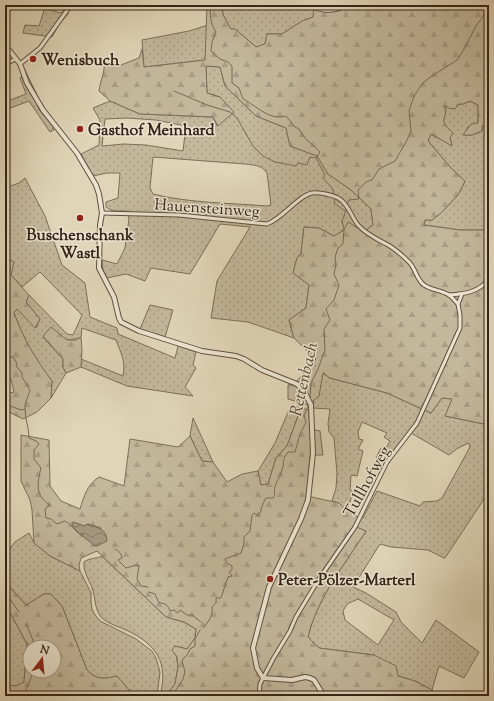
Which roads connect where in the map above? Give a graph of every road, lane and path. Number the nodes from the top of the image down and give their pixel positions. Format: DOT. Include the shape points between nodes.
graph roads {
  1 [pos="71,5"];
  2 [pos="306,5"];
  3 [pos="345,5"];
  4 [pos="5,45"];
  5 [pos="16,60"];
  6 [pos="5,64"];
  7 [pos="20,64"];
  8 [pos="102,212"];
  9 [pos="489,279"];
  10 [pos="462,294"];
  11 [pos="449,295"];
  12 [pos="458,304"];
  13 [pos="263,678"];
  14 [pos="259,696"];
  15 [pos="324,696"];
  1 -- 7 [label="street" via="40,48"];
  2 -- 3 [label="street" via="318,10 334,10"];
  4 -- 5 [label="street"];
  5 -- 6 [label="street"];
  5 -- 7 [label="street"];
  7 -- 8 [label="street" via="27,83 43,110 90,174 99,194"];
  8 -- 11 [label="street, Hauensteinweg" via="179,215 268,224 302,198 318,193 342,200 358,224 370,235 388,244 411,264 418,280 431,289"];
  8 -- 13 [label="street" via="99,268 112,292 121,322 140,331 202,351 244,358 262,370 297,384 303,389 311,405 313,453 308,500 302,519 269,587 253,648 257,668"];
  9 -- 10 [label="street" via="481,287"];
  10 -- 11 [label="street, Hauensteinweg"];
  10 -- 12 [label="street, Tullhofweg"];
  11 -- 12 [label="street, Hauensteinweg"];
  12 -- 13 [label="street, Tullhofweg" via="460,328 417,423 387,462 355,527 319,579"];
  13 -- 14 [label="street, Tullhofweg"];
  13 -- 15 [label="street" via="310,678"];
}
